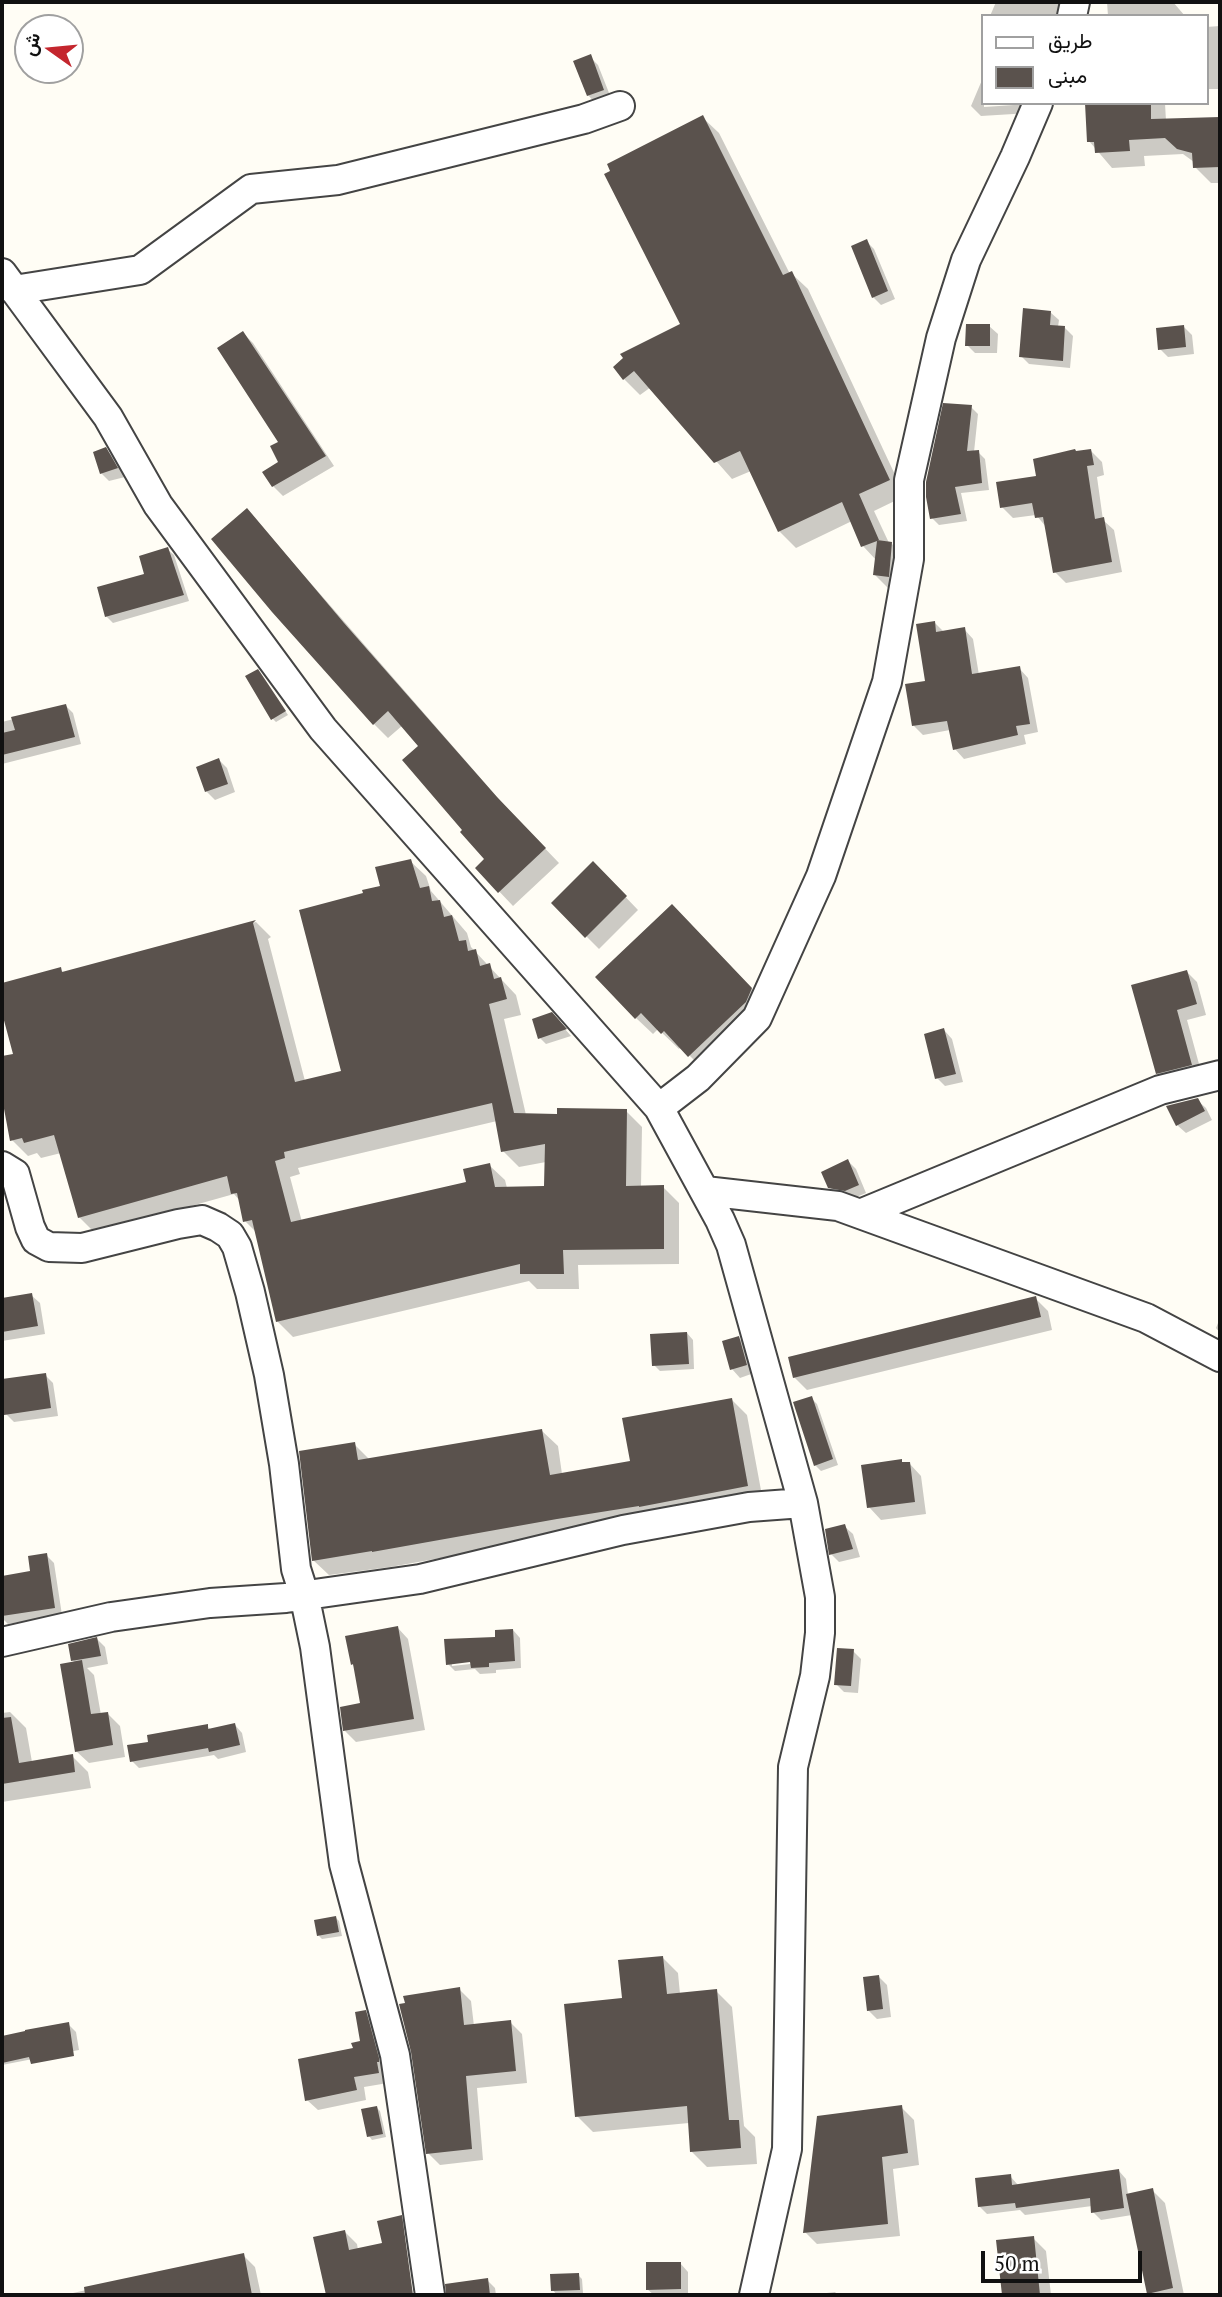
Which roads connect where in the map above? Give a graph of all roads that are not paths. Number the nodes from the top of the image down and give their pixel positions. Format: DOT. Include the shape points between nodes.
graph roads {
  1 [pos="1037,105"];
  2 [pos="620,106"];
  3 [pos="8,281"];
  4 [pos="1220,1075"];
  5 [pos="659,1108"];
  6 [pos="2,1166"];
  7 [pos="705,1191"];
  8 [pos="860,1214"];
  9 [pos="1220,1357"];
  10 [pos="803,1503"];
  11 [pos="304,1594"];
  12 [pos="2,1642"];
  13 [pos="430,2295"];
  14 [pos="754,2295"];
  1 -- 5 [label="street" via="966,260 941,338 909,480 909,559 887,682 821,876 757,1018 698,1078"];
  2 -- 3 [label="street" via="338,180 251,189 140,270"];
  3 -- 5 [label="street" via="108,417 158,505 323,729"];
  4 -- 8 [label="street" via="1160,1090"];
  5 -- 7 [label="street"];
  6 -- 11 [label="street" via="15,1174 36,1240 49,1247 82,1248 202,1220 230,1235 250,1292 270,1375 296,1569"];
  7 -- 8 [label="street" via="838,1206"];
  7 -- 10 [label="street" via="731,1245"];
  8 -- 9 [label="street" via="1146,1318"];
  10 -- 11 [label="street" via="749,1507 623,1530 420,1578"];
  10 -- 14 [label="street" via="820,1597 820,1633 815,1676 793,1767 787,2149"];
  11 -- 12 [label="street" via="111,1617"];
  11 -- 13 [label="street" via="344,1864 395,2056"];
}
